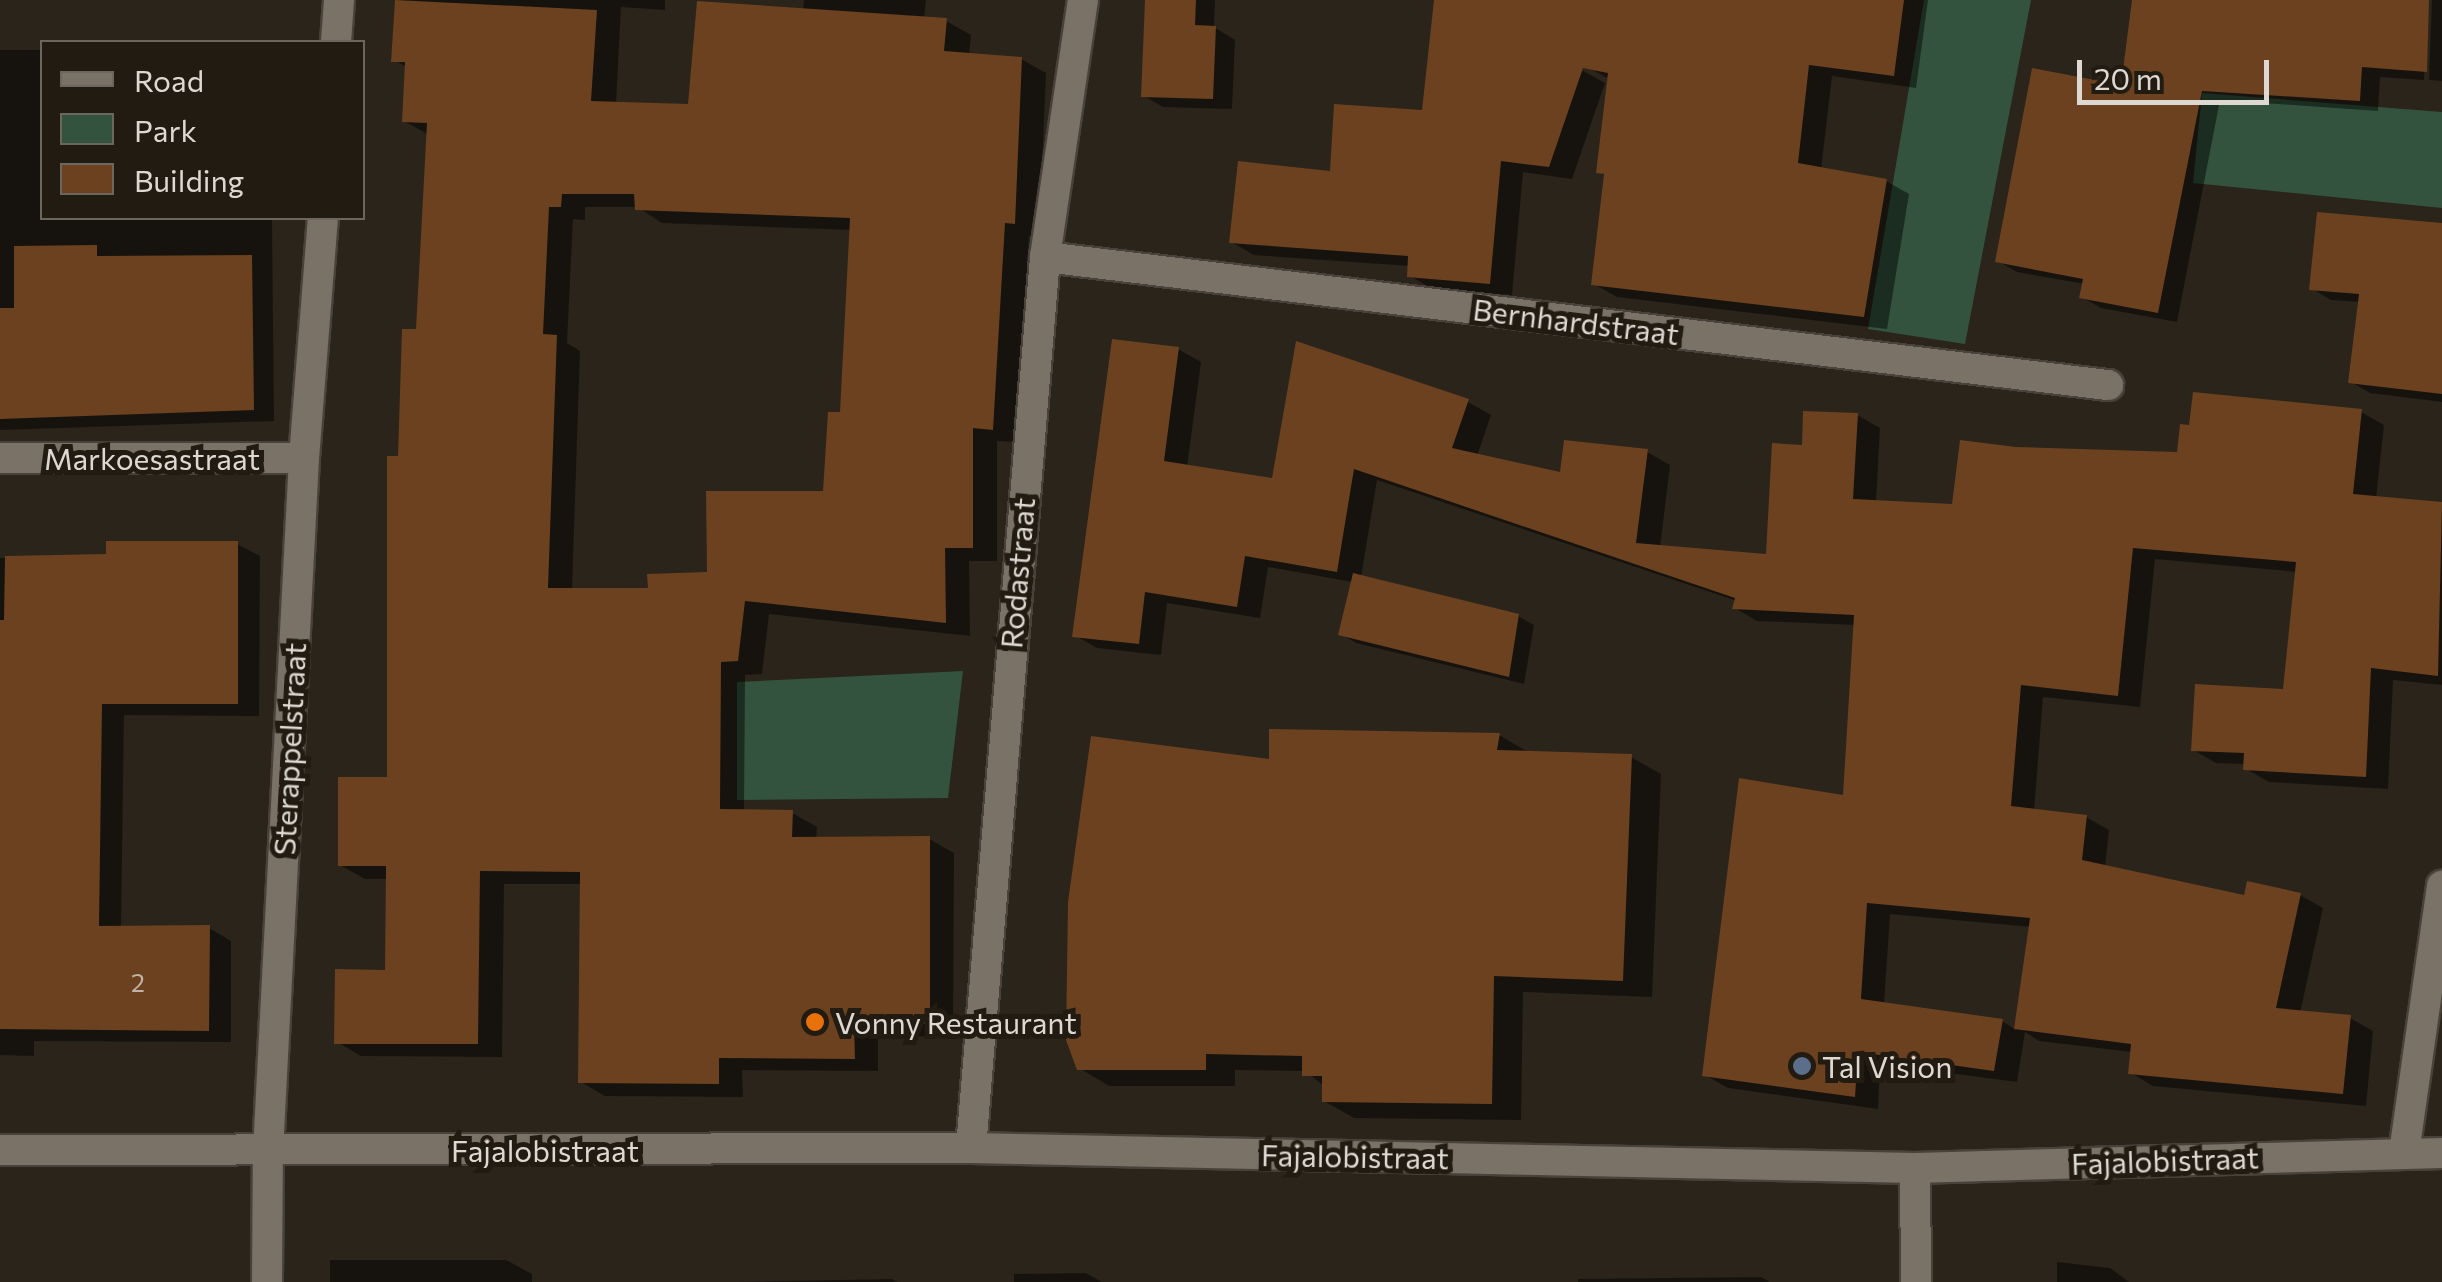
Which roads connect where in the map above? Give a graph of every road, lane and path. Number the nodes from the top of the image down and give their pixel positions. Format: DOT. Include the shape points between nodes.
graph roads {
  1 [pos="339,0"];
  2 [pos="1083,0"];
  3 [pos="336,40"];
  4 [pos="322,220"];
  5 [pos="1045,257"];
  6 [pos="2108,385"];
  7 [pos="0,458"];
  8 [pos="304,458"];
  9 [pos="2442,886"];
  10 [pos="971,1148"];
  11 [pos="0,1150"];
  12 [pos="268,1152"];
  13 [pos="2404,1153"];
  14 [pos="2442,1153"];
  15 [pos="1915,1168"];
  16 [pos="267,1282"];
  17 [pos="1916,1282"];
  1 -- 3 [label="street"];
  2 -- 5 [label="street, Rodastraat"];
  4 -- 8 [label="street, Sterappelstraat"];
  5 -- 6 [label="street, Bernhardstraat"];
  5 -- 10 [label="street, Rodastraat"];
  7 -- 8 [label="street, Markoesastraat"];
  8 -- 12 [label="street, Sterappelstraat"];
  9 -- 13 [label="street"];
  10 -- 12 [label="street, Fajalobistraat"];
  10 -- 15 [label="street, Fajalobistraat"];
  11 -- 12 [label="street, Fajalobistraat"];
  12 -- 16 [label="street, Sterappelstraat"];
  13 -- 14 [label="street, Fajalobistraat"];
  13 -- 15 [label="street, Fajalobistraat"];
  15 -- 17 [label="street"];
}
